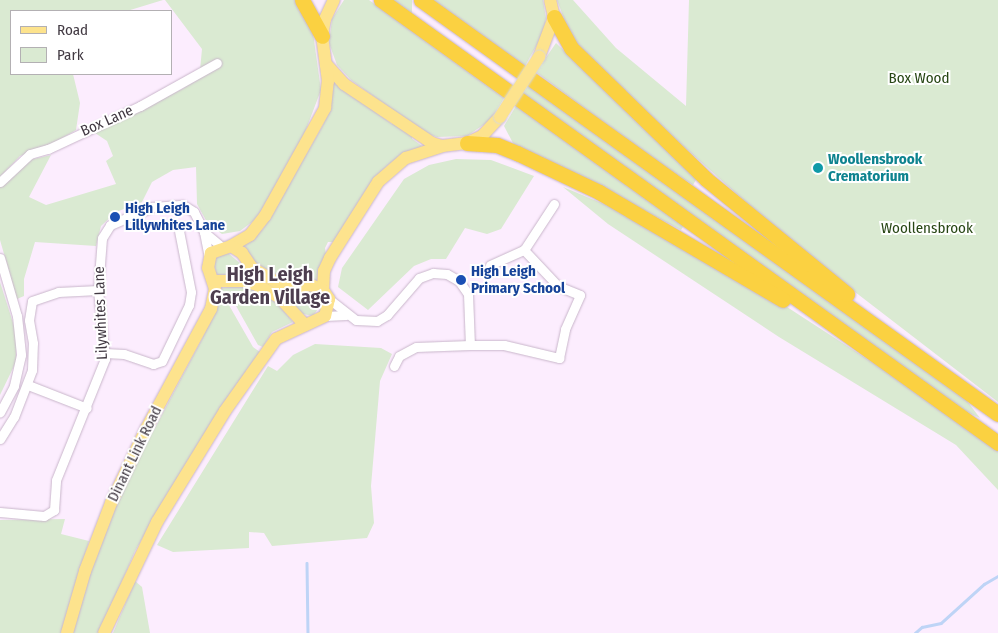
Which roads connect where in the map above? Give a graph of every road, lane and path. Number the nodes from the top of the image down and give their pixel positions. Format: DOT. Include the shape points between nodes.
graph roads {
  1 [pos="302,0"];
  2 [pos="334,0"];
  3 [pos="381,0"];
  4 [pos="421,0"];
  5 [pos="550,0"];
  6 [pos="554,16"];
  7 [pos="322,36"];
  8 [pos="217,64"];
  9 [pos="326,64"];
  10 [pos="467,143"];
  11 [pos="442,146"];
  12 [pos="0,182"];
  13 [pos="554,204"];
  14 [pos="179,231"];
  15 [pos="204,232"];
  16 [pos="226,246"];
  17 [pos="524,250"];
  18 [pos="0,258"];
  19 [pos="209,258"];
  20 [pos="490,265"];
  21 [pos="213,281"];
  22 [pos="98,290"];
  23 [pos="326,294"];
  24 [pos="346,315"];
  25 [pos="325,316"];
  26 [pos="305,325"];
  27 [pos="470,345"];
  28 [pos="105,353"];
  29 [pos="878,358"];
  30 [pos="394,366"];
  31 [pos="942,374"];
  32 [pos="28,385"];
  33 [pos="87,408"];
  34 [pos="0,412"];
  35 [pos="998,414"];
  36 [pos="0,439"];
  37 [pos="998,444"];
  38 [pos="0,513"];
  39 [pos="67,633"];
  40 [pos="104,633"];
  1 -- 7 [label="highway"];
  2 -- 7 [label="main road" via="325,19"];
  3 -- 29 [label="highway"];
  4 -- 31 [label="highway"];
  5 -- 6 [label="main road"];
  6 -- 10 [label="main road, bridge" via="539,57 500,117 482,136"];
  6 -- 31 [label="highway" via="577,54 706,179"];
  7 -- 9 [label="main road"];
  8 -- 12 [label="street, Box Lane" via="140,106 48,149 30,154"];
  9 -- 11 [label="main road" via="344,84 414,134"];
  9 -- 16 [label="main road" via="328,96 320,121 265,216 250,235"];
  10 -- 11 [label="main road"];
  10 -- 29 [label="highway" via="497,145 599,192"];
  11 -- 23 [label="main road" via="406,158 378,182 330,258 324,271"];
  13 -- 17 [label="street"];
  14 -- 28 [label="street" via="191,292 189,305 162,361 153,364 124,354"];
  15 -- 16 [label="street, Lilywhites Lane"];
  15 -- 19 [label="street, Lilywhites Lane"];
  15 -- 22 [label="street, Lilywhites Lane" via="194,212 183,205 152,207 117,219 102,238"];
  16 -- 19 [label="main road"];
  16 -- 23 [label="main road" via="242,253 252,268 278,283 292,288 312,285"];
  17 -- 20 [label="street"];
  17 -- 27 [label="street" via="558,286 580,295 565,329 559,358 504,345"];
  18 -- 34 [label="street" via="17,316 21,355 14,386"];
  19 -- 21 [label="main road, Dinant Link Road" via="208,273"];
  21 -- 26 [label="main road" via="244,281 257,285 279,297"];
  21 -- 39 [label="main road, Dinant Link Road" via="212,309 146,430 111,503 85,571"];
  22 -- 28 [label="street, Lilywhites Lane"];
  22 -- 32 [label="street" via="58,292 32,301 29,320 34,357"];
  23 -- 24 [label="street"];
  23 -- 25 [label="main road"];
  24 -- 25 [label="street"];
  24 -- 27 [label="street" via="367,322 378,321 419,278 433,273 447,274 459,281 468,294"];
  25 -- 26 [label="main road" via="315,324"];
  26 -- 40 [label="main road" via="276,339 225,411 152,529"];
  27 -- 30 [label="street" via="416,347 399,356"];
  28 -- 33 [label="street, Lilywhites Lane"];
  29 -- 37 [label="highway"];
  31 -- 35 [label="highway"];
  32 -- 33 [label="street"];
  32 -- 36 [label="street"];
  33 -- 38 [label="street, Lilywhites Lane" via="56,480 53,513 44,516"];
}
